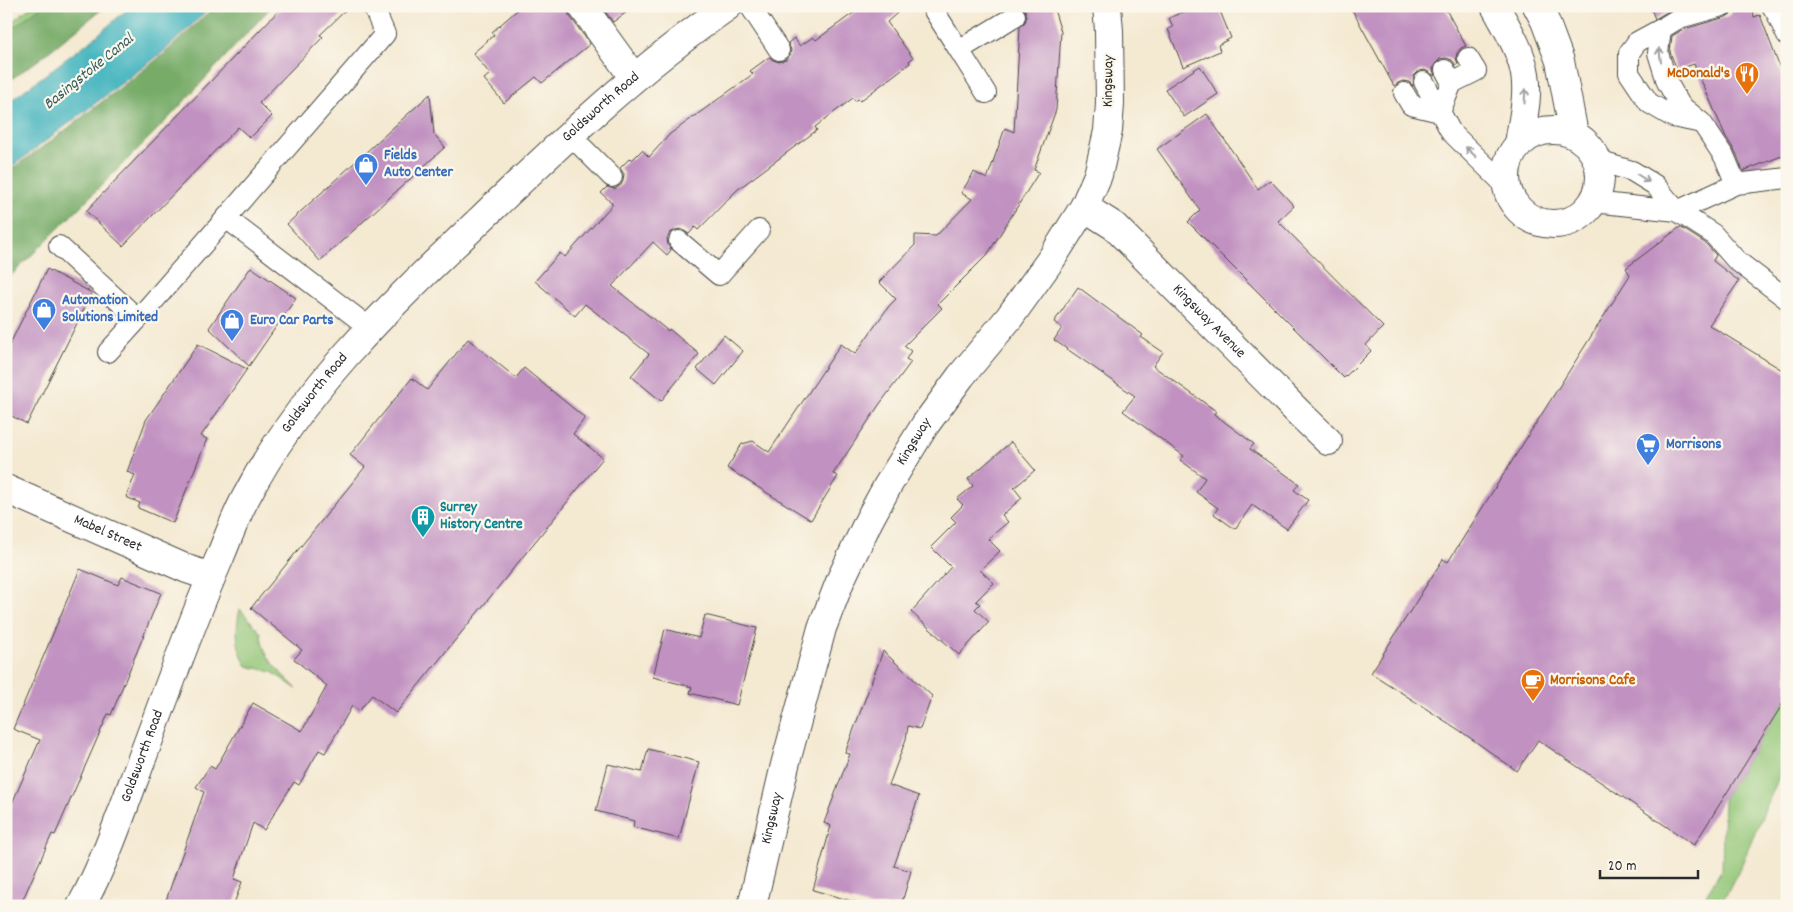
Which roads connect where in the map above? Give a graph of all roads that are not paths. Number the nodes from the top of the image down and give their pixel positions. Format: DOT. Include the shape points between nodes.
graph roads {
  1 [pos="373,6"];
  2 [pos="582,6"];
  3 [pos="728,6"];
  4 [pos="750,6"];
  5 [pos="931,6"];
  6 [pos="1107,6"];
  7 [pos="1496,6"];
  8 [pos="1537,6"];
  9 [pos="1722,6"];
  10 [pos="1772,6"];
  11 [pos="1015,16"];
  12 [pos="1661,29"];
  13 [pos="1787,36"];
  14 [pos="779,50"];
  15 [pos="959,50"];
  16 [pos="1468,58"];
  17 [pos="634,78"];
  18 [pos="1424,82"];
  19 [pos="986,93"];
  20 [pos="1404,93"];
  21 [pos="1440,112"];
  22 [pos="1702,123"];
  23 [pos="1574,134"];
  24 [pos="570,135"];
  25 [pos="1519,144"];
  26 [pos="1598,161"];
  27 [pos="612,177"];
  28 [pos="1787,178"];
  29 [pos="1736,184"];
  30 [pos="1506,186"];
  31 [pos="1593,202"];
  32 [pos="1084,207"];
  33 [pos="1677,211"];
  34 [pos="226,218"];
  35 [pos="759,230"];
  36 [pos="679,241"];
  37 [pos="59,246"];
  38 [pos="1787,299"];
  39 [pos="138,319"];
  40 [pos="370,328"];
  41 [pos="108,352"];
  42 [pos="1328,440"];
  43 [pos="6,489"];
  44 [pos="211,577"];
  45 [pos="81,906"];
  46 [pos="752,906"];
  1 -- 34 [label="lane" via="385,34"];
  2 -- 17 [label="street"];
  3 -- 17 [label="street, Goldsworth Road"];
  4 -- 14 [label="lane"];
  5 -- 15 [label="lane"];
  6 -- 32 [label="street, Kingsway" via="1110,56 1108,131 1098,175"];
  25 -- 7 [label="street, one-way" via="1526,95 1525,74 1517,47"];
  8 -- 23 [label="street" via="1560,61"];
  9 -- 12 [label="lane" via="1679,18"];
  10 -- 13 [label="lane"];
  11 -- 15 [label="lane"];
  22 -- 12 [label="lane, one-way" via="1680,105 1667,82 1658,53"];
  12 -- 22 [label="lane" via="1636,42 1629,53 1629,73 1649,103 1673,117"];
  15 -- 19 [label="lane"];
  16 -- 21 [label="lane" via="1476,71 1448,77"];
  17 -- 24 [label="street, Goldsworth Road"];
  18 -- 21 [label="lane"];
  20 -- 21 [label="lane" via="1411,105"];
  30 -- 21 [label="lane, one-way" via="1451,132"];
  22 -- 29 [label="lane" via="1725,158"];
  23 -- 25 [label="street" via="1555,130 1539,132"];
  23 -- 26 [label="street" via="1587,144"];
  24 -- 27 [label="lane"];
  24 -- 40 [label="street, Goldsworth Road" via="459,238"];
  25 -- 30 [label="street" via="1506,169"];
  26 -- 31 [label="street" via="1600,186"];
  26 -- 33 [label="lane, one-way" via="1632,171 1655,186"];
  28 -- 29 [label="lane"];
  29 -- 33 [label="lane"];
  30 -- 31 [label="street" via="1514,204 1525,216 1542,224 1572,221 1586,212"];
  31 -- 33 [label="lane"];
  32 -- 42 [label="street, Kingsway Avenue" via="1114,226"];
  32 -- 46 [label="street, Kingsway" via="1030,290 925,425 869,520 822,628"];
  33 -- 38 [label="lane" via="1713,234 1736,260"];
  34 -- 39 [label="lane"];
  34 -- 40 [label="lane"];
  35 -- 36 [label="lane" via="719,276"];
  37 -- 39 [label="lane"];
  39 -- 41 [label="lane"];
  40 -- 44 [label="street, Goldsworth Road" via="326,377 277,445 244,500"];
  43 -- 44 [label="street, Mabel Street"];
  44 -- 45 [label="street, Goldsworth Road" via="174,667 125,807"];
}
